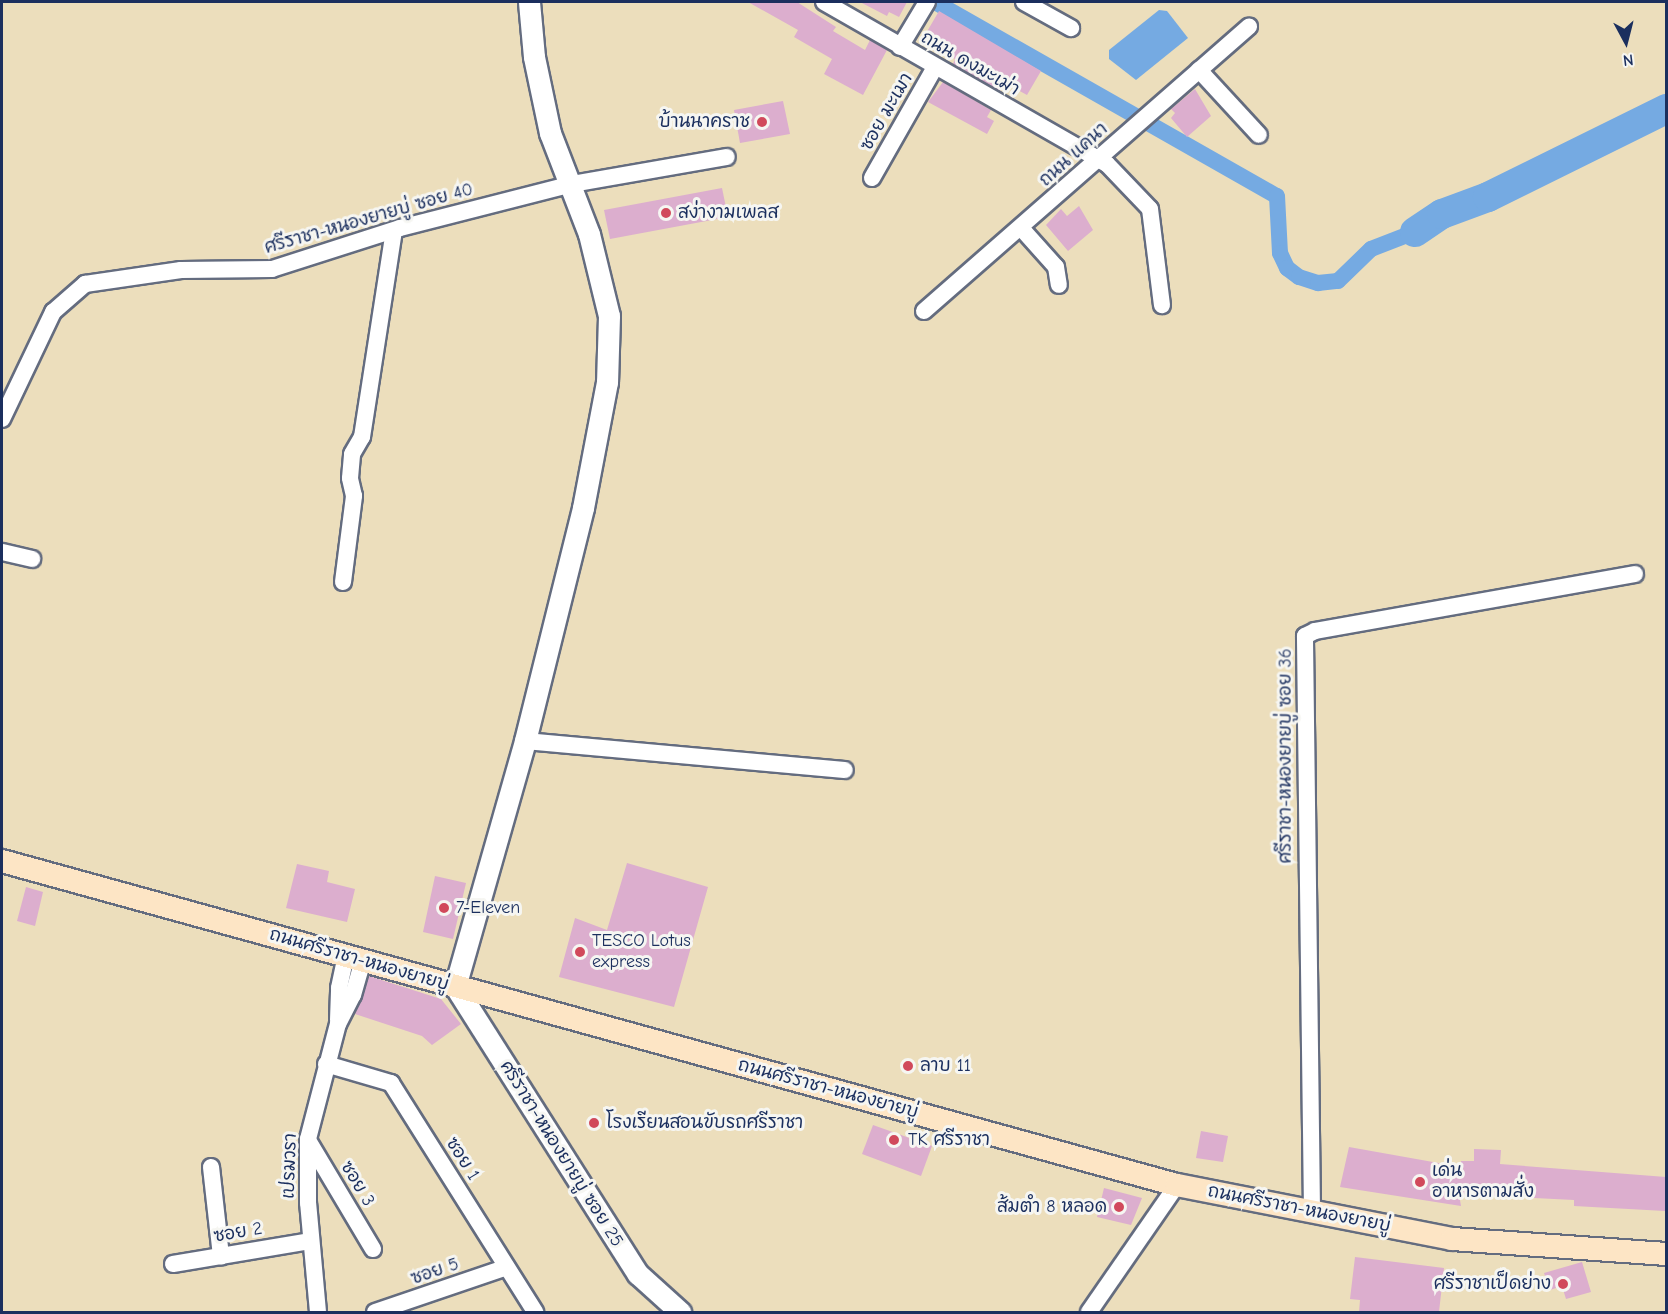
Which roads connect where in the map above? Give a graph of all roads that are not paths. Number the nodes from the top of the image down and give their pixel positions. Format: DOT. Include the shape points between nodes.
graph roads {
  1 [pos="529,2"];
  2 [pos="824,2"];
  3 [pos="1024,2"];
  4 [pos="925,4"];
  5 [pos="1249,26"];
  6 [pos="1071,28"];
  7 [pos="900,47"];
  8 [pos="935,67"];
  9 [pos="1199,70"];
  10 [pos="1259,135"];
  11 [pos="727,157"];
  12 [pos="1097,159"];
  13 [pos="872,178"];
  14 [pos="572,184"];
  15 [pos="1022,229"];
  16 [pos="394,231"];
  17 [pos="1059,285"];
  18 [pos="1162,305"];
  19 [pos="924,311"];
  20 [pos="2,419"];
  21 [pos="2,552"];
  22 [pos="32,559"];
  23 [pos="1635,574"];
  24 [pos="343,582"];
  25 [pos="525,741"];
  26 [pos="845,770"];
  27 [pos="2,861"];
  28 [pos="354,957"];
  29 [pos="454,986"];
  30 [pos="326,1064"];
  31 [pos="308,1139"];
  32 [pos="210,1167"];
  33 [pos="1177,1185"];
  34 [pos="1312,1212"];
  35 [pos="311,1241"];
  36 [pos="373,1249"];
  37 [pos="1666,1254"];
  38 [pos="221,1256"];
  39 [pos="173,1264"];
  40 [pos="507,1268"];
  41 [pos="318,1312"];
  42 [pos="375,1312"];
  43 [pos="535,1312"];
  44 [pos="680,1312"];
  45 [pos="1089,1312"];
  1 -- 14 [label="street" via="534,57 550,133"];
  2 -- 7 [label="street, ถนน ดงมะเม่า"];
  3 -- 6 [label="street"];
  4 -- 7 [label="street"];
  5 -- 9 [label="street, ถนน แคนา"];
  7 -- 8 [label="street, ถนน ดงมะเม่า"];
  8 -- 12 [label="street, ถนน ดงมะเม่า"];
  8 -- 13 [label="street, ซอย มะเมา"];
  9 -- 10 [label="street"];
  9 -- 12 [label="street, ถนน แคนา"];
  11 -- 14 [label="street, ศรีราชา-หนองยายบู่ ซอย 40"];
  12 -- 15 [label="street, ถนน แคนา"];
  12 -- 18 [label="street, ถนน ดงมะเม่า" via="1150,209"];
  14 -- 16 [label="street, ศรีราชา-หนองยายบู่ ซอย 40"];
  14 -- 25 [label="street" via="609,316 607,382 583,508"];
  15 -- 17 [label="street" via="1056,267"];
  15 -- 19 [label="street, ถนน แคนา"];
  16 -- 20 [label="street, ศรีราชา-หนองยายบู่ ซอย 40" via="272,269 181,270 85,284 53,312"];
  16 -- 24 [label="street" via="362,437 352,454 350,478 354,496"];
  21 -- 22 [label="street"];
  23 -- 34 [label="street, ศรีราชา-หนองยายบู่ ซอย 36" via="1315,630 1305,636"];
  25 -- 26 [label="street"];
  25 -- 29 [label="street"];
  27 -- 28 [label="main road, ถนนศรีราชา-หนองยายบู่"];
  28 -- 29 [label="main road, ถนนศรีราชา-หนองยายบู่"];
  28 -- 30 [label="street, เปรมวรา" via="339,988 338,1024"];
  29 -- 33 [label="main road, ถนนศรีราชา-หนองยายบู่"];
  29 -- 44 [label="street, ศรีราชา-หนองยายบู่ ซอย 25" via="638,1274"];
  30 -- 31 [label="street, เปรมวรา"];
  30 -- 40 [label="street, ซอย 1" via="390,1083"];
  31 -- 35 [label="street, เปรมวรา"];
  31 -- 36 [label="street, ซอย 3"];
  32 -- 38 [label="street"];
  33 -- 34 [label="main road, ถนนศรีราชา-หนองยายบู่"];
  33 -- 45 [label="street"];
  34 -- 37 [label="main road, ถนนศรีราชา-หนองยายบู่" via="1452,1239"];
  35 -- 38 [label="street, ซอย 2"];
  35 -- 41 [label="street, เปรมวรา"];
  38 -- 39 [label="street, ซอย 2"];
  40 -- 42 [label="street, ซอย 5"];
  40 -- 43 [label="street, ซอย 1"];
}
